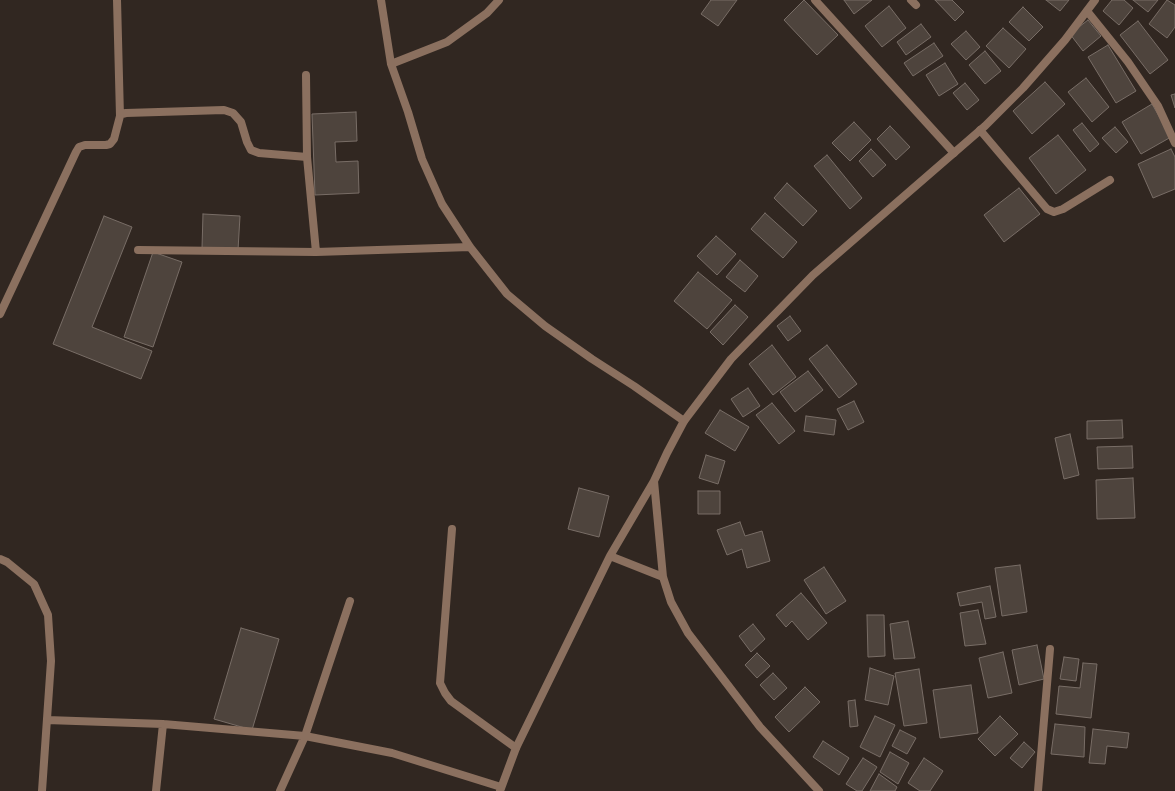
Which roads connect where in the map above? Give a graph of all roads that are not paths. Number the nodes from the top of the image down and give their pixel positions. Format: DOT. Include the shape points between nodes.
graph roads {
  1 [pos="117,0"];
  2 [pos="381,0"];
  3 [pos="498,0"];
  4 [pos="815,0"];
  5 [pos="1095,0"];
  6 [pos="1087,11"];
  7 [pos="391,64"];
  8 [pos="306,75"];
  9 [pos="120,116"];
  10 [pos="980,130"];
  11 [pos="1175,143"];
  12 [pos="954,153"];
  13 [pos="307,157"];
  14 [pos="1110,180"];
  15 [pos="470,247"];
  16 [pos="138,250"];
  17 [pos="316,252"];
  18 [pos="0,314"];
  19 [pos="684,421"];
  20 [pos="654,481"];
  21 [pos="452,529"];
  22 [pos="610,556"];
  23 [pos="0,559"];
  24 [pos="663,577"];
  25 [pos="350,601"];
  26 [pos="1050,649"];
  27 [pos="47,720"];
  28 [pos="163,724"];
  29 [pos="305,736"];
  30 [pos="516,748"];
  31 [pos="500,789"];
  32 [pos="42,791"];
  33 [pos="156,791"];
  34 [pos="280,791"];
  35 [pos="819,791"];
  36 [pos="1038,791"];
  1 -- 9 [label="street"];
  2 -- 7 [label="street"];
  3 -- 7 [label="street" via="487,12 447,42"];
  4 -- 12 [label="street"];
  5 -- 6 [label="street"];
  6 -- 10 [label="street" via="1023,88"];
  6 -- 11 [label="street" via="1128,62 1158,106"];
  7 -- 15 [label="street" via="422,159 442,204"];
  8 -- 13 [label="street"];
  9 -- 13 [label="street" via="126,113 224,110 233,113 241,122 251,150"];
  9 -- 18 [label="street" via="114,139 110,144 85,145 76,152"];
  10 -- 12 [label="street"];
  10 -- 14 [label="street" via="1047,209 1054,212"];
  12 -- 19 [label="street" via="813,275 731,359"];
  13 -- 17 [label="street"];
  15 -- 17 [label="street"];
  15 -- 19 [label="street" via="507,294 545,326"];
  16 -- 17 [label="street"];
  19 -- 20 [label="street"];
  20 -- 22 [label="street"];
  20 -- 24 [label="street"];
  21 -- 30 [label="street" via="440,683 451,701"];
  22 -- 24 [label="street"];
  22 -- 30 [label="street"];
  23 -- 27 [label="street" via="34,584 48,615 51,661"];
  24 -- 35 [label="street" via="671,602 688,633 760,727"];
  25 -- 29 [label="street"];
  26 -- 36 [label="street"];
  27 -- 28 [label="street"];
  27 -- 32 [label="street"];
  28 -- 29 [label="street"];
  28 -- 33 [label="street"];
  29 -- 31 [label="street" via="392,753"];
  29 -- 34 [label="street"];
  30 -- 31 [label="street"];
}
